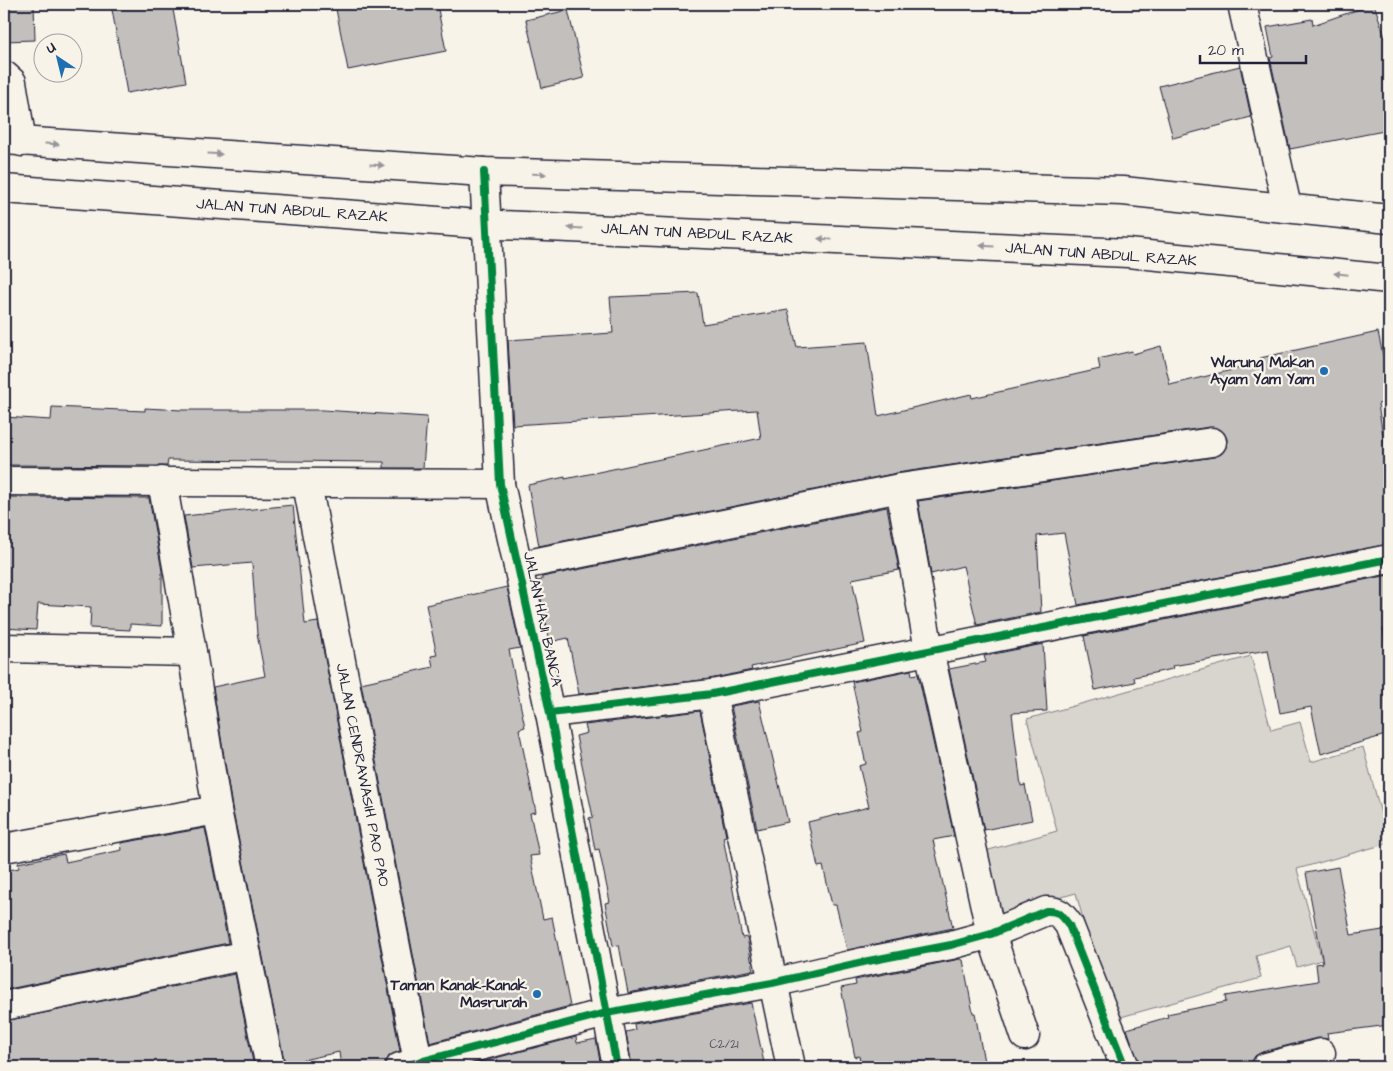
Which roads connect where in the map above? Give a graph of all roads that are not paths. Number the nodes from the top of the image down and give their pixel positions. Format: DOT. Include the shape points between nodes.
graph roads {
  1 [pos="1242,4"];
  2 [pos="4,75"];
  3 [pos="13,141"];
  4 [pos="484,172"];
  5 [pos="4,188"];
  6 [pos="1287,207"];
  7 [pos="1389,219"];
  8 [pos="487,224"];
  9 [pos="1389,279"];
  10 [pos="1212,442"];
  11 [pos="4,481"];
  12 [pos="162,481"];
  13 [pos="307,484"];
  14 [pos="500,484"];
  15 [pos="900,488"];
  16 [pos="1389,559"];
  17 [pos="518,566"];
  18 [pos="4,648"];
  19 [pos="929,650"];
  20 [pos="192,652"];
  21 [pos="712,694"];
  22 [pos="550,713"];
  23 [pos="216,810"];
  24 [pos="4,848"];
  25 [pos="991,934"];
  26 [pos="247,955"];
  27 [pos="772,983"];
  28 [pos="4,1006"];
  29 [pos="606,1013"];
  30 [pos="1025,1036"];
  31 [pos="1321,1053"];
  32 [pos="412,1066"];
  33 [pos="270,1067"];
  34 [pos="617,1067"];
  35 [pos="791,1067"];
  36 [pos="1124,1067"];
  37 [pos="1266,1067"];
  1 -- 6 [label="street"];
  2 -- 3 [label="street" via="12,82"];
  3 -- 4 [label="street, one-way"];
  4 -- 6 [label="street, one-way" via="1123,191"];
  4 -- 8 [label="street, JALAN HAJI BANCA"];
  5 -- 8 [label="street, JALAN TUN ABDUL RAZAK"];
  6 -- 7 [label="street"];
  9 -- 8 [label="street, JALAN TUN ABDUL RAZAK, one-way" via="1128,253"];
  8 -- 14 [label="street, JALAN HAJI BANCA"];
  10 -- 15 [label="street"];
  11 -- 12 [label="street"];
  12 -- 13 [label="street"];
  12 -- 20 [label="street"];
  13 -- 14 [label="street"];
  13 -- 32 [label="street, JALAN CENDRAWASIH PAO PAO"];
  14 -- 17 [label="street, JALAN HAJI BANCA"];
  15 -- 17 [label="street"];
  15 -- 19 [label="street"];
  16 -- 19 [label="street"];
  17 -- 22 [label="street, JALAN HAJI BANCA"];
  18 -- 20 [label="street"];
  19 -- 21 [label="street"];
  19 -- 25 [label="street"];
  20 -- 23 [label="street"];
  21 -- 22 [label="street"];
  21 -- 27 [label="street"];
  22 -- 29 [label="street, JALAN HAJI BANCA"];
  23 -- 24 [label="street"];
  23 -- 26 [label="street"];
  25 -- 27 [label="street"];
  25 -- 30 [label="street"];
  25 -- 36 [label="street" via="1046,911 1059,912 1069,925"];
  26 -- 28 [label="street"];
  26 -- 33 [label="street"];
  27 -- 29 [label="street"];
  27 -- 35 [label="street"];
  29 -- 32 [label="street"];
  29 -- 34 [label="street, JALAN HAJI BANCA"];
  31 -- 37 [label="street"];
}
